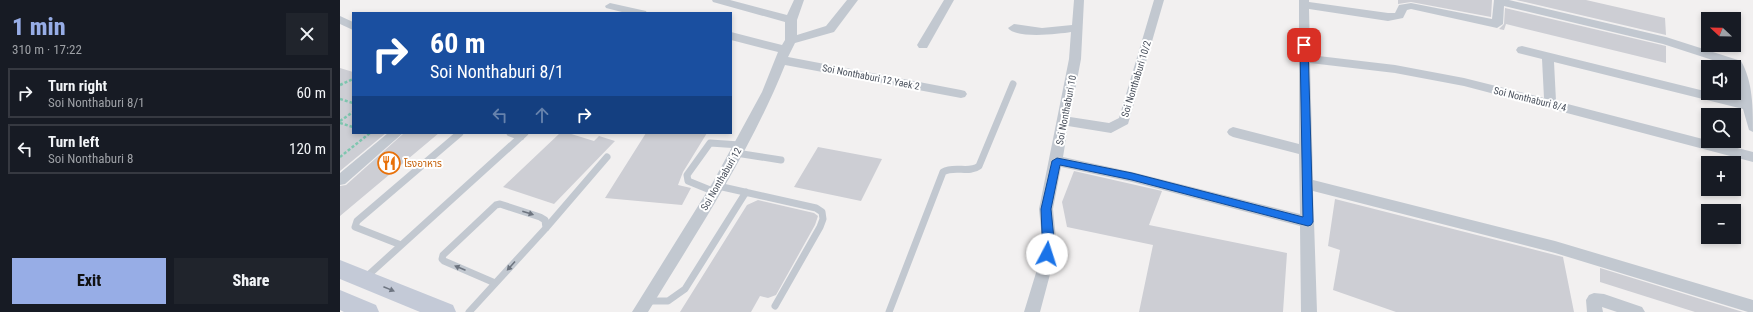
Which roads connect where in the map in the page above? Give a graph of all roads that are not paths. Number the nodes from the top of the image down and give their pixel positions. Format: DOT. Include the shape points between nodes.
graph roads {
  1 [pos="642,0"];
  2 [pos="717,0"];
  3 [pos="799,0"];
  4 [pos="853,0"];
  5 [pos="949,0"];
  6 [pos="1079,0"];
  7 [pos="1159,0"];
  8 [pos="1435,0"];
  9 [pos="1499,1"];
  10 [pos="1304,2"];
  11 [pos="610,6"];
  12 [pos="1428,10"];
  13 [pos="638,12"];
  14 [pos="340,20"];
  15 [pos="791,20"];
  16 [pos="352,26"];
  17 [pos="1014,28"];
  18 [pos="1078,28"];
  19 [pos="732,36"];
  20 [pos="923,45"];
  21 [pos="786,50"];
  22 [pos="1522,50"];
  23 [pos="1548,56"];
  24 [pos="1304,58"];
  25 [pos="1012,84"];
  26 [pos="961,94"];
  27 [pos="1550,104"];
  28 [pos="1751,107"];
  29 [pos="1064,121"];
  30 [pos="1753,127"];
  31 [pos="1233,132"];
  32 [pos="396,134"];
  33 [pos="459,134"];
  34 [pos="523,135"];
  35 [pos="738,149"];
  36 [pos="1307,151"];
  37 [pos="607,157"];
  38 [pos="1753,157"];
  39 [pos="781,160"];
  40 [pos="1057,161"];
  41 [pos="340,180"];
  42 [pos="1307,184"];
  43 [pos="717,189"];
  44 [pos="746,192"];
  45 [pos="1308,222"];
  46 [pos="546,228"];
  47 [pos="401,245"];
  48 [pos="340,270"];
  49 [pos="364,279"];
  50 [pos="495,283"];
  51 [pos="340,300"];
  52 [pos="775,306"];
  53 [pos="643,307"];
  54 [pos="1753,307"];
  55 [pos="368,312"];
  56 [pos="445,312"];
  57 [pos="469,312"];
  58 [pos="889,312"];
  59 [pos="1032,312"];
  60 [pos="1309,312"];
  61 [pos="1595,312"];
  62 [pos="1637,312"];
  1 -- 13 [label="street"];
  2 -- 15 [label="street"];
  3 -- 15 [label="street"];
  4 -- 21 [label="street" via="830,29"];
  5 -- 20 [label="street"];
  6 -- 18 [label="street, Soi Nonthaburi 10"];
  7 -- 29 [label="street, Soi Nonthaburi 10/2" via="1124,120 1110,128"];
  8 -- 12 [label="street" via="1434,8"];
  9 -- 12 [label="street" via="1498,24"];
  9 -- 28 [label="street" via="1666,41 1732,61 1742,70"];
  10 -- 12 [label="street" via="1388,17 1399,16 1402,7 1406,5"];
  10 -- 24 [label="street"];
  11 -- 13 [label="street"];
  14 -- 16 [label="street"];
  15 -- 21 [label="street"];
  17 -- 18 [label="street" via="1042,32"];
  18 -- 29 [label="street, Soi Nonthaburi 10" via="1076,60"];
  19 -- 21 [label="street, Soi Nonthaburi 12 Yaek 2"];
  21 -- 26 [label="street, Soi Nonthaburi 12 Yaek 2"];
  21 -- 35 [label="street, Soi Nonthaburi 12" via="768,92"];
  22 -- 23 [label="street"];
  23 -- 27 [label="street"];
  23 -- 28 [label="street"];
  24 -- 27 [label="street, Soi Nonthaburi 8/4" via="1395,69 1464,82"];
  24 -- 36 [label="street"];
  25 -- 58 [label="lane" via="980,166 972,170 950,168 943,172"];
  27 -- 38 [label="street, Soi Nonthaburi 8/4"];
  28 -- 30 [label="street"];
  29 -- 40 [label="street, Soi Nonthaburi 10"];
  31 -- 36 [label="street"];
  32 -- 41 [label="street"];
  33 -- 47 [label="lane" via="357,221 354,227"];
  34 -- 47 [label="lane"];
  35 -- 39 [label="lane"];
  35 -- 43 [label="street, Soi Nonthaburi 12"];
  35 -- 43 [label="lane" via="716,142 710,143 688,175 688,181"];
  36 -- 42 [label="street"];
  37 -- 46 [label="lane"];
  40 -- 45 [label="street" via="1132,177"];
  40 -- 59 [label="street, Soi Nonthaburi 10" via="1046,209 1049,239 1046,263"];
  42 -- 45 [label="street"];
  42 -- 54 [label="street" via="1555,247"];
  43 -- 44 [label="lane"];
  43 -- 53 [label="street, Soi Nonthaburi 12"];
  44 -- 52 [label="lane" via="816,208 822,212 820,228"];
  44 -- 53 [label="lane" via="685,289 668,302"];
  45 -- 60 [label="street"];
  46 -- 50 [label="lane, one-way"];
  50 -- 46 [label="lane, one-way" via="444,261 443,255 496,205 500,204 540,217 545,220"];
  47 -- 49 [label="lane"];
  48 -- 49 [label="main road"];
  49 -- 56 [label="main road, one-way"];
  50 -- 57 [label="lane"];
  51 -- 55 [label="main road"];
  61 -- 62 [label="street" via="1594,300"];
}
